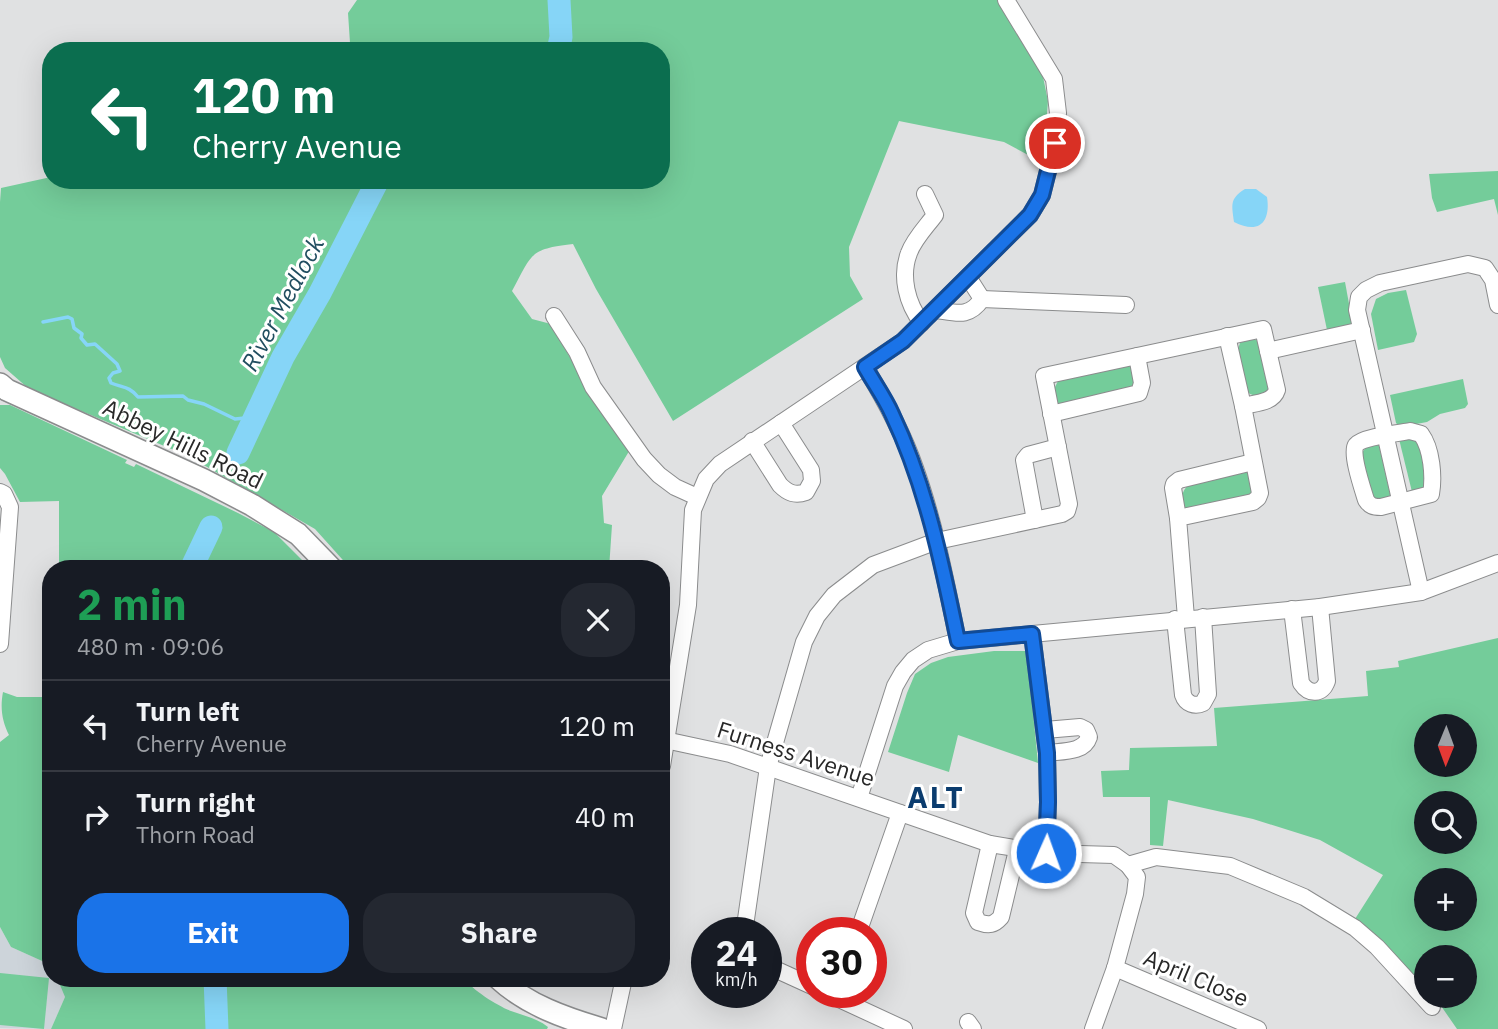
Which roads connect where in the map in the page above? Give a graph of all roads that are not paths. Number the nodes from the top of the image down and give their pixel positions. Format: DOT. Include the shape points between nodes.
graph roads {
  1 [pos="1006,0"];
  2 [pos="925,194"];
  3 [pos="968,277"];
  4 [pos="982,299"];
  5 [pos="1126,305"];
  6 [pos="1498,305"];
  7 [pos="937,310"];
  8 [pos="554,316"];
  9 [pos="922,323"];
  10 [pos="1362,330"];
  11 [pos="1227,336"];
  12 [pos="1268,351"];
  13 [pos="1137,356"];
  14 [pos="865,367"];
  15 [pos="0,384"];
  16 [pos="1243,406"];
  17 [pos="1051,414"];
  18 [pos="781,423"];
  19 [pos="1387,436"];
  20 [pos="752,441"];
  21 [pos="1058,447"];
  22 [pos="1253,462"];
  23 [pos="0,492"];
  24 [pos="697,498"];
  25 [pos="1401,502"];
  26 [pos="1178,518"];
  27 [pos="1035,520"];
  28 [pos="937,541"];
  29 [pos="323,560"];
  30 [pos="1498,563"];
  31 [pos="1421,592"];
  32 [pos="1320,607"];
  33 [pos="1292,609"];
  34 [pos="1188,618"];
  35 [pos="1032,634"];
  36 [pos="958,641"];
  37 [pos="0,644"];
  38 [pos="670,711"];
  39 [pos="1045,730"];
  40 [pos="670,741"];
  41 [pos="1047,753"];
  42 [pos="768,767"];
  43 [pos="859,798"];
  44 [pos="900,813"];
  45 [pos="990,844"];
  46 [pos="1017,850"];
  47 [pos="1046,853"];
  48 [pos="1132,871"];
  49 [pos="746,917"];
  50 [pos="864,917"];
  51 [pos="1115,968"];
  52 [pos="508,987"];
  53 [pos="622,987"];
  54 [pos="1414,988"];
  55 [pos="861,1008"];
  56 [pos="566,1024"];
  57 [pos="602,1029"];
  58 [pos="613,1029"];
  59 [pos="904,1029"];
  60 [pos="1093,1029"];
  61 [pos="1258,1029"];
  1 -- 3 [label="street" via="1054,79 1055,143 1042,195 1030,215"];
  2 -- 9 [label="street" via="934,215 906,264 906,291"];
  3 -- 4 [label="street"];
  3 -- 7 [label="street"];
  4 -- 5 [label="street"];
  4 -- 7 [label="street" via="965,313"];
  6 -- 10 [label="street" via="1493,280 1485,268 1468,264 1366,290 1359,297 1357,310"];
  7 -- 9 [label="street"];
  8 -- 24 [label="street" via="593,387 644,458 659,475"];
  9 -- 14 [label="street"];
  10 -- 12 [label="street"];
  10 -- 19 [label="street"];
  11 -- 12 [label="street" via="1263,329"];
  11 -- 13 [label="street"];
  11 -- 16 [label="street"];
  12 -- 16 [label="street" via="1276,394"];
  13 -- 17 [label="street" via="1142,383 1139,393"];
  13 -- 17 [label="street" via="1044,376"];
  14 -- 18 [label="street"];
  14 -- 28 [label="street" via="892,412"];
  15 -- 29 [label="main road, Abbey Hills Road" via="252,505 298,534"];
  16 -- 22 [label="street"];
  17 -- 21 [label="street"];
  18 -- 20 [label="street"];
  18 -- 20 [label="street" via="811,470 806,492 786,491"];
  19 -- 25 [label="street"];
  19 -- 25 [label="street" via="1357,443 1354,455 1369,505"];
  19 -- 25 [label="street" via="1414,431 1427,442 1434,478 1431,494"];
  20 -- 24 [label="street" via="719,464"];
  21 -- 27 [label="street" via="1024,460"];
  21 -- 27 [label="street" via="1069,508 1066,513"];
  22 -- 26 [label="street" via="1178,480 1173,488"];
  22 -- 26 [label="street" via="1260,493 1254,502"];
  23 -- 37 [label="street" via="10,507"];
  24 -- 38 [label="street" via="691,526 688,605"];
  25 -- 31 [label="street"];
  26 -- 34 [label="street"];
  27 -- 28 [label="street"];
  28 -- 36 [label="street"];
  28 -- 42 [label="street" via="873,565 834,595 817,616 804,642"];
  30 -- 31 [label="street"];
  31 -- 32 [label="street"];
  32 -- 33 [label="street"];
  32 -- 33 [label="street" via="1327,681 1315,692 1301,683"];
  33 -- 34 [label="street"];
  34 -- 35 [label="street"];
  35 -- 36 [label="street"];
  35 -- 39 [label="street"];
  36 -- 43 [label="street" via="928,650 903,672"];
  39 -- 41 [label="street"];
  39 -- 41 [label="street" via="1080,727 1089,737 1081,748"];
  40 -- 42 [label="street, Furness Avenue"];
  41 -- 47 [label="street"];
  42 -- 43 [label="street, Furness Avenue"];
  42 -- 49 [label="street"];
  43 -- 44 [label="street, Furness Avenue"];
  44 -- 45 [label="street, Furness Avenue"];
  44 -- 50 [label="street"];
  45 -- 46 [label="street, Furness Avenue"];
  45 -- 46 [label="street" via="974,913 978,922 986,925 996,924 1001,916"];
  46 -- 47 [label="street, Furness Avenue"];
  47 -- 48 [label="street, Furness Avenue" via="1114,855"];
  48 -- 51 [label="street" via="1135,894"];
  48 -- 54 [label="street" via="1156,857 1230,866 1304,897 1355,928"];
  51 -- 60 [label="street"];
  51 -- 61 [label="street, April Close"];
  52 -- 56 [label="main road"];
  53 -- 58 [label="street"];
  55 -- 59 [label="street"];
  56 -- 57 [label="main road"];
}
